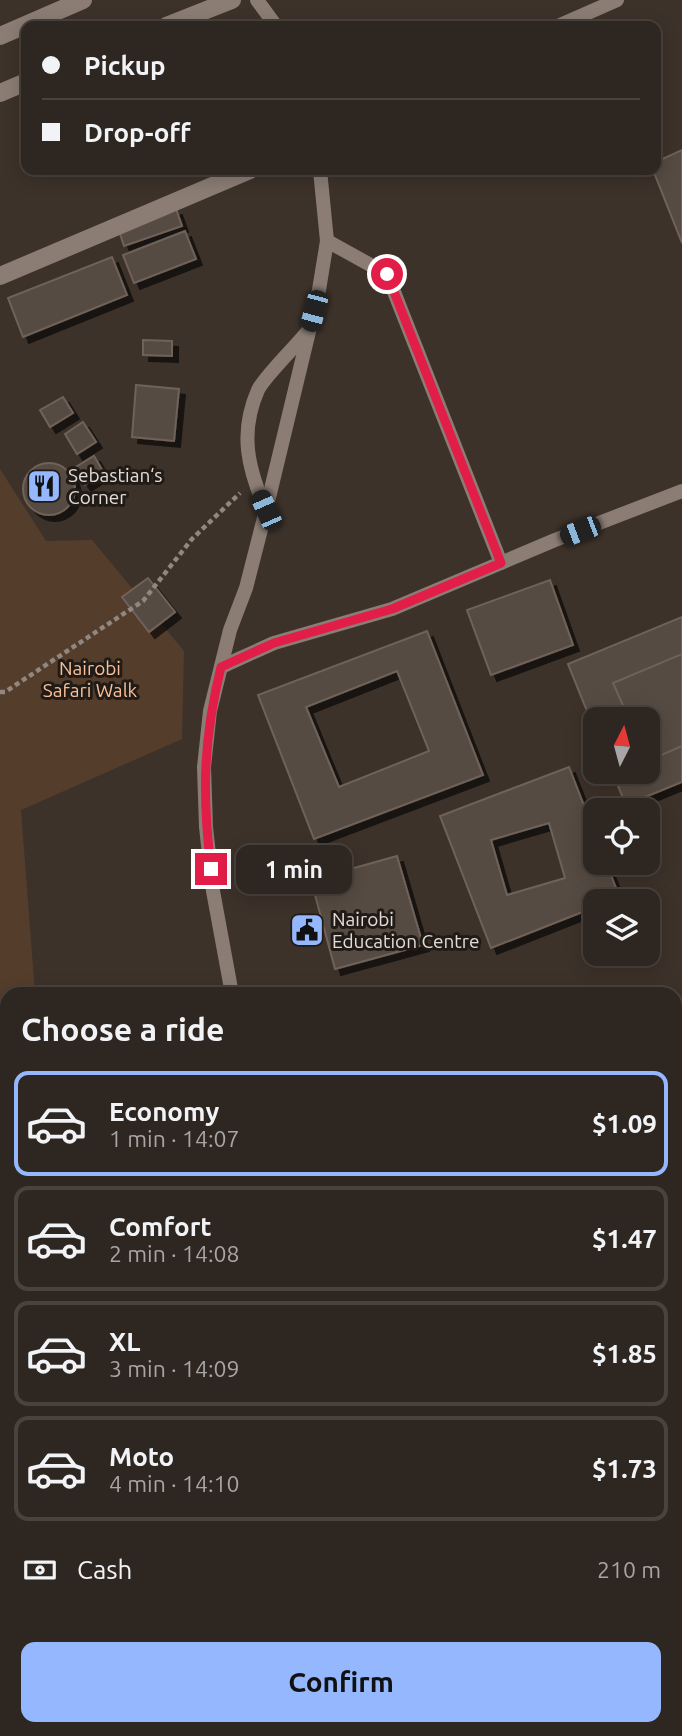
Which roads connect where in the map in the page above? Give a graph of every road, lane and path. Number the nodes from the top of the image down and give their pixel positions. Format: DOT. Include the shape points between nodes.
graph roads {
  1 [pos="83,0"];
  2 [pos="232,0"];
  3 [pos="257,0"];
  4 [pos="617,0"];
  5 [pos="35,21"];
  6 [pos="179,21"];
  7 [pos="272,21"];
  8 [pos="569,21"];
  9 [pos="21,27"];
  10 [pos="0,36"];
  11 [pos="21,84"];
  12 [pos="0,93"];
  13 [pos="238,175"];
  14 [pos="320,175"];
  15 [pos="327,241"];
  16 [pos="0,276"];
  17 [pos="308,331"];
  18 [pos="253,481"];
  19 [pos="682,491"];
  20 [pos="266,510"];
  21 [pos="501,563"];
  22 [pos="221,667"];
  23 [pos="0,692"];
  24 [pos="231,987"];
  1 -- 5 [label="street"];
  2 -- 6 [label="street"];
  3 -- 7 [label="lane"];
  4 -- 8 [label="lane"];
  9 -- 10 [label="street"];
  11 -- 12 [label="street"];
  13 -- 16 [label="street"];
  14 -- 15 [label="lane"];
  15 -- 17 [label="lane"];
  15 -- 21 [label="lane" via="387,274"];
  17 -- 18 [label="lane" via="259,389 246,437"];
  17 -- 20 [label="lane"];
  18 -- 20 [label="lane"];
  18 -- 23 [label="path" via="192,539 143,601"];
  19 -- 21 [label="lane"];
  20 -- 22 [label="lane"];
  21 -- 22 [label="lane" via="392,609 274,643"];
  22 -- 24 [label="lane" via="204,767 213,891"];
}
